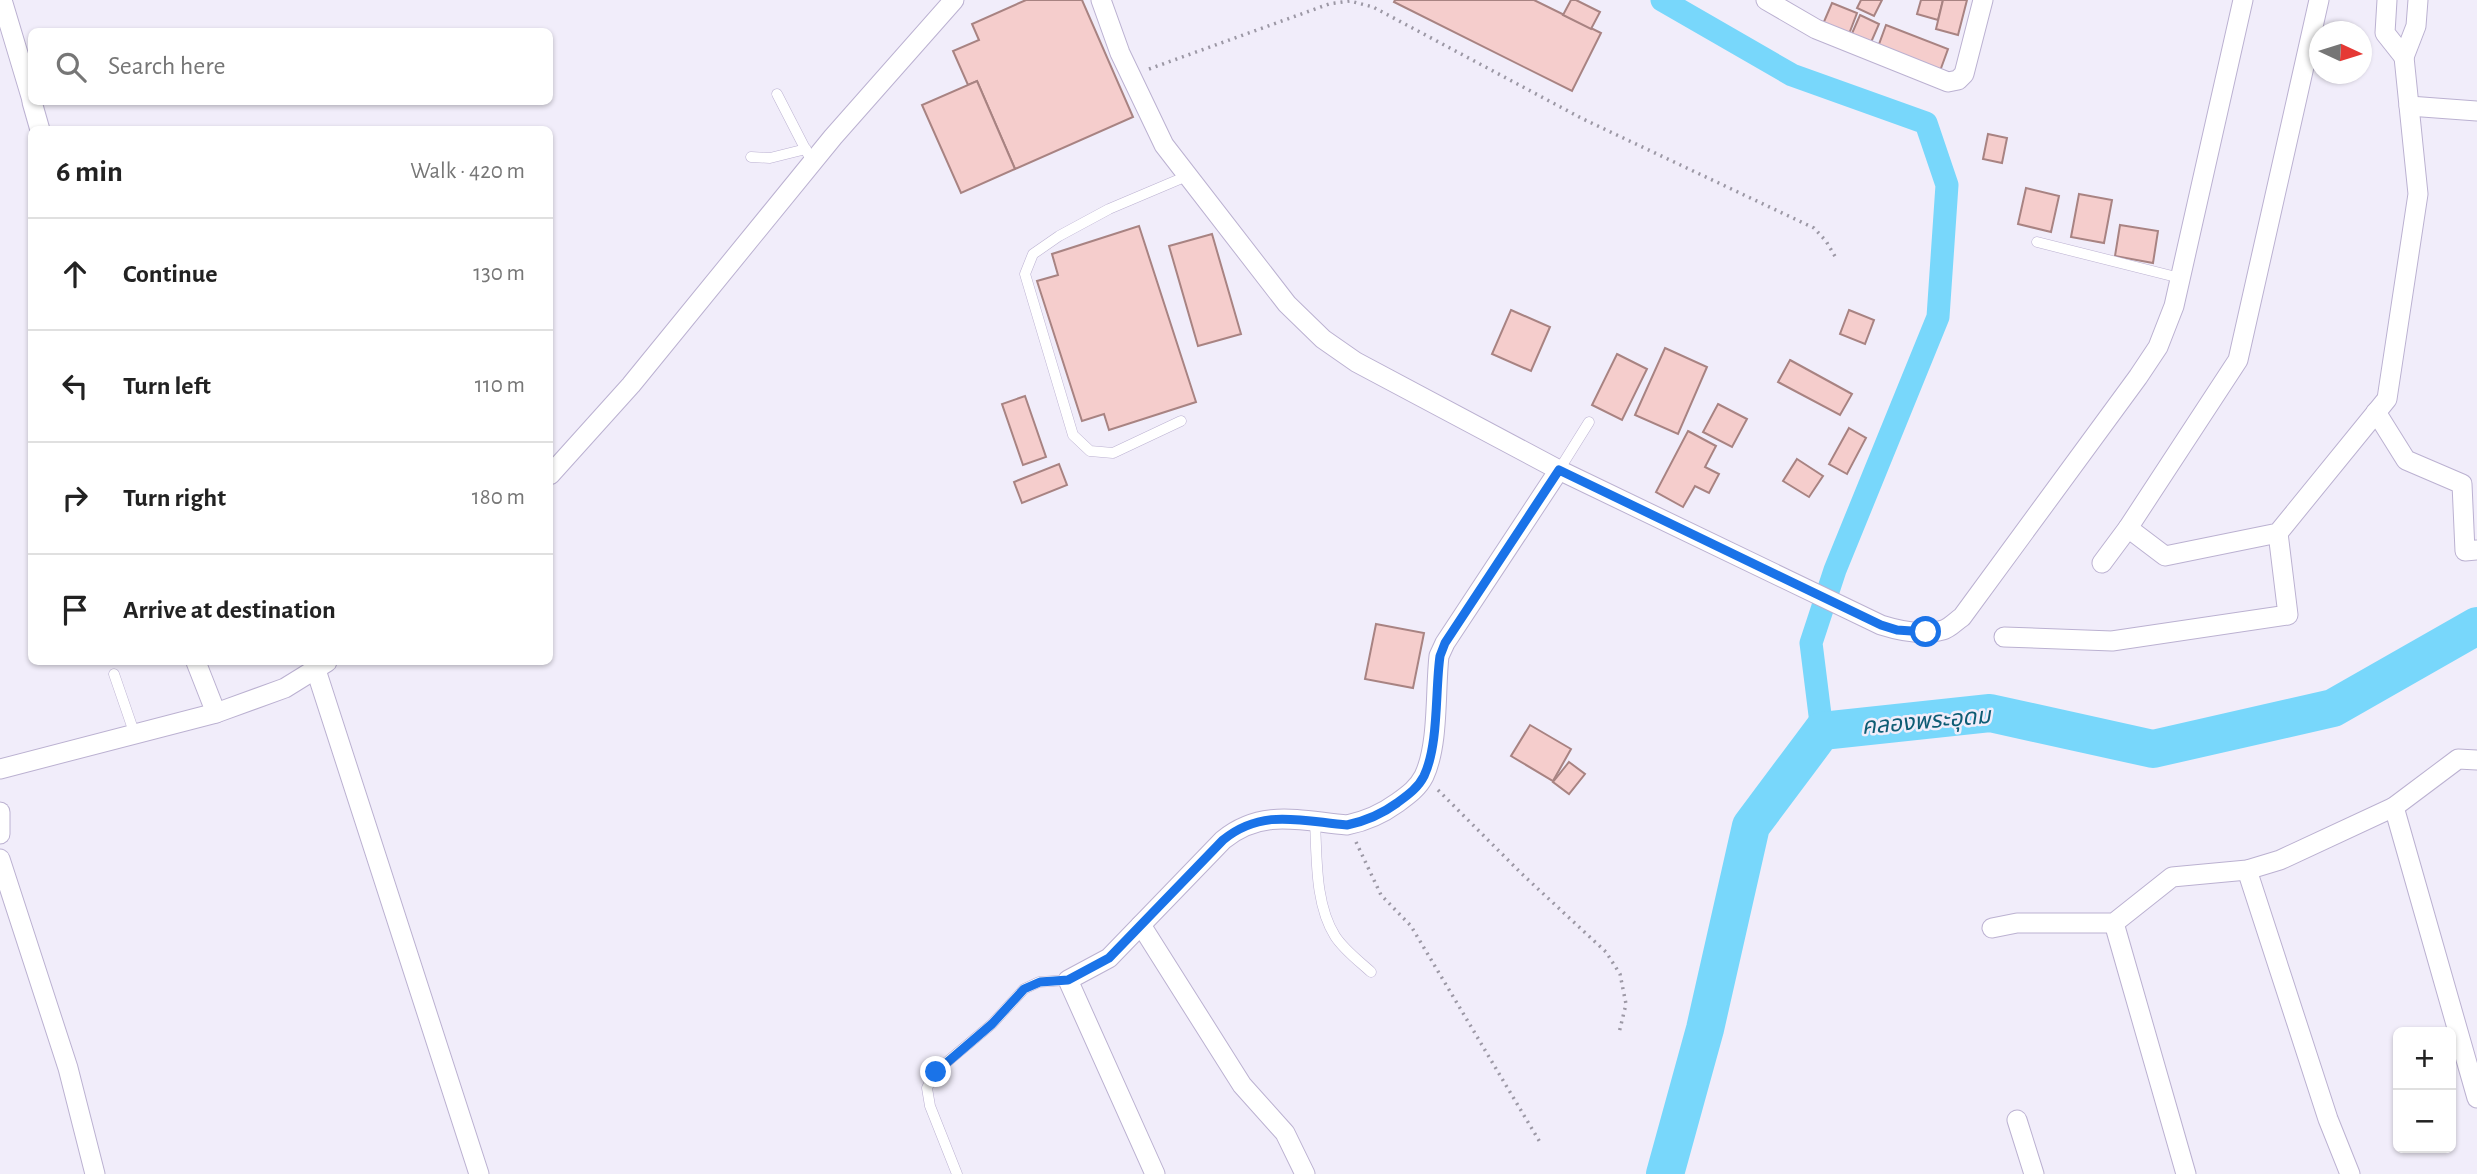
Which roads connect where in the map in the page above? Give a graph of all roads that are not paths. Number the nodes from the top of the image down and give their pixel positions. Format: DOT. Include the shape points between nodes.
graph roads {
  1 [pos="2,0"];
  2 [pos="954,0"];
  3 [pos="1101,0"];
  4 [pos="1766,0"];
  5 [pos="1983,0"];
  6 [pos="2243,0"];
  7 [pos="2319,0"];
  8 [pos="2388,0"];
  9 [pos="2418,0"];
  10 [pos="2404,57"];
  11 [pos="28,88"];
  12 [pos="777,94"];
  13 [pos="33,105"];
  14 [pos="2409,106"];
  15 [pos="2477,111"];
  16 [pos="39,126"];
  17 [pos="809,155"];
  18 [pos="751,157"];
  19 [pos="1187,176"];
  20 [pos="2037,242"];
  21 [pos="2180,278"];
  22 [pos="2376,412"];
  23 [pos="1181,421"];
  24 [pos="1589,422"];
  25 [pos="1559,470"];
  26 [pos="553,472"];
  27 [pos="2469,481"];
  28 [pos="2128,528"];
  29 [pos="2278,533"];
  30 [pos="2477,550"];
  31 [pos="2102,562"];
  32 [pos="2004,637"];
  33 [pos="197,665"];
  34 [pos="322,666"];
  35 [pos="114,674"];
  36 [pos="216,713"];
  37 [pos="135,735"];
  38 [pos="2477,761"];
  39 [pos="0,769"];
  40 [pos="2394,807"];
  41 [pos="0,812"];
  42 [pos="1315,822"];
  43 [pos="0,834"];
  44 [pos="0,859"];
  45 [pos="2247,870"];
  46 [pos="2114,923"];
  47 [pos="1142,925"];
  48 [pos="1992,928"];
  49 [pos="1371,972"];
  50 [pos="1068,980"];
  51 [pos="2477,1098"];
  52 [pos="2017,1120"];
  53 [pos="95,1174"];
  54 [pos="479,1174"];
  55 [pos="957,1174"];
  56 [pos="1155,1174"];
  57 [pos="1305,1174"];
  58 [pos="2034,1174"];
  59 [pos="2186,1174"];
  60 [pos="2350,1174"];
  1 -- 11 [label="street"];
  2 -- 17 [label="street"];
  3 -- 19 [label="street" via="1164,145"];
  4 -- 5 [label="street" via="1816,29 1948,82 1964,74"];
  6 -- 21 [label="street"];
  7 -- 28 [label="street" via="2238,360"];
  8 -- 10 [label="street" via="2385,33"];
  9 -- 10 [label="street" via="2416,26"];
  10 -- 14 [label="street"];
  12 -- 17 [label="lane"];
  13 -- 16 [label="street"];
  14 -- 15 [label="street"];
  14 -- 22 [label="street" via="2418,194 2387,399"];
  17 -- 18 [label="lane"];
  17 -- 26 [label="street" via="631,385"];
  19 -- 23 [label="lane" via="1059,236 1033,254 1025,274 1073,435 1090,451 1113,453"];
  19 -- 25 [label="street" via="1287,304 1323,339 1356,362"];
  20 -- 21 [label="lane"];
  21 -- 25 [label="street" via="2162,337 2138,377 1962,617 1945,630 1897,630"];
  22 -- 27 [label="street" via="2406,460"];
  22 -- 29 [label="street"];
  24 -- 25 [label="lane"];
  25 -- 42 [label="street" via="1445,643 1430,755 1413,792 1382,813 1347,825"];
  27 -- 30 [label="street" via="2465,551"];
  28 -- 29 [label="street" via="2165,556"];
  28 -- 31 [label="street"];
  29 -- 32 [label="street" via="2288,615 2112,641"];
  33 -- 36 [label="street"];
  34 -- 36 [label="street" via="285,688"];
  34 -- 54 [label="street"];
  35 -- 37 [label="lane"];
  36 -- 37 [label="street"];
  37 -- 39 [label="street"];
  38 -- 40 [label="street" via="2458,759"];
  40 -- 45 [label="street" via="2280,860"];
  40 -- 51 [label="street"];
  41 -- 43 [label="street"];
  42 -- 47 [label="street" via="1267,818 1238,827"];
  42 -- 49 [label="lane" via="1318,875 1327,918 1336,938"];
  44 -- 53 [label="street" via="68,1068"];
  45 -- 46 [label="street" via="2172,877"];
  45 -- 60 [label="street"];
  46 -- 48 [label="street" via="2017,923"];
  46 -- 59 [label="street"];
  47 -- 50 [label="street" via="1109,958"];
  47 -- 57 [label="street" via="1242,1085 1285,1133"];
  50 -- 55 [label="lane" via="1040,982 1024,989 992,1024 936,1072 927,1088 930,1106"];
  50 -- 56 [label="street"];
  52 -- 58 [label="street"];
}
